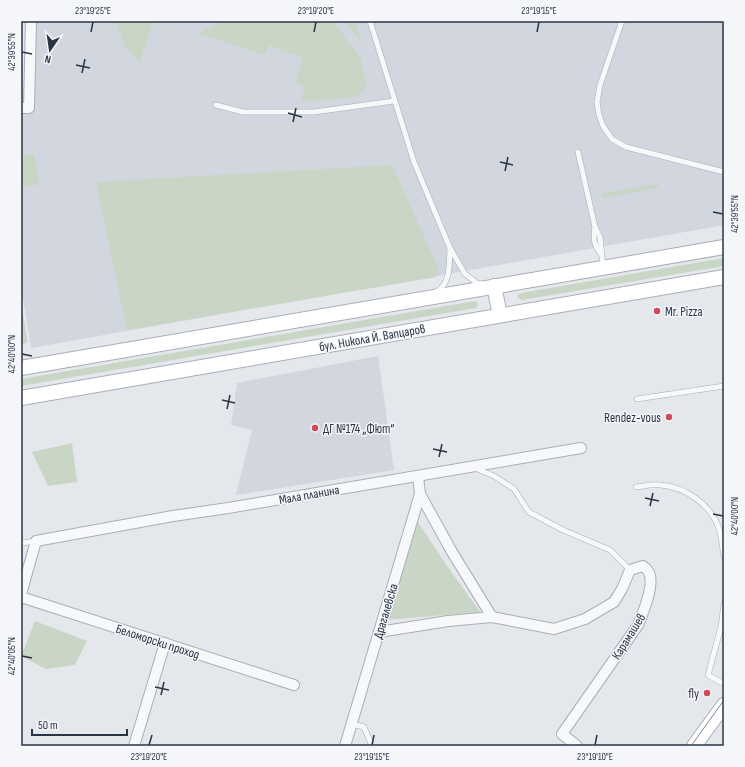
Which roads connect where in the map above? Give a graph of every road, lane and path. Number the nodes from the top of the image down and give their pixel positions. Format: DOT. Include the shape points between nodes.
graph roads {
  1 [pos="31,21"];
  2 [pos="370,21"];
  3 [pos="622,21"];
  4 [pos="394,101"];
  5 [pos="216,106"];
  6 [pos="25,108"];
  7 [pos="578,152"];
  8 [pos="724,172"];
  9 [pos="724,247"];
  10 [pos="450,248"];
  11 [pos="604,268"];
  12 [pos="724,277"];
  13 [pos="494,286"];
  14 [pos="424,298"];
  15 [pos="500,315"];
  16 [pos="21,368"];
  17 [pos="724,386"];
  18 [pos="21,398"];
  19 [pos="638,399"];
  20 [pos="581,448"];
  21 [pos="472,466"];
  22 [pos="418,476"];
  23 [pos="636,487"];
  24 [pos="420,494"];
  25 [pos="36,541"];
  26 [pos="21,543"];
  27 [pos="724,556"];
  28 [pos="630,570"];
  29 [pos="21,595"];
  30 [pos="724,604"];
  31 [pos="492,617"];
  32 [pos="379,632"];
  33 [pos="165,643"];
  34 [pos="724,684"];
  35 [pos="294,685"];
  36 [pos="724,705"];
  37 [pos="352,724"];
  38 [pos="134,746"];
  39 [pos="345,746"];
  40 [pos="372,746"];
  41 [pos="577,746"];
  42 [pos="694,746"];
  1 -- 6 [label="street"];
  2 -- 4 [label="lane"];
  3 -- 8 [label="lane" via="600,85 598,102 603,126 612,139 626,147"];
  4 -- 5 [label="lane" via="314,112 243,112"];
  4 -- 10 [label="lane" via="414,162"];
  7 -- 11 [label="lane" via="595,227 596,247 601,254"];
  9 -- 11 [label="main road"];
  10 -- 13 [label="lane" via="465,274 477,283"];
  10 -- 14 [label="lane" via="448,278 440,290"];
  11 -- 13 [label="main road"];
  12 -- 15 [label="main road, бул. Никола Й. Вапцаров"];
  13 -- 14 [label="main road"];
  13 -- 15 [label="main road"];
  14 -- 16 [label="main road"];
  15 -- 18 [label="main road, бул. Никола Й. Вапцаров"];
  17 -- 19 [label="lane"];
  20 -- 21 [label="street, Мала планина"];
  21 -- 22 [label="street, Мала планина"];
  21 -- 28 [label="lane" via="514,489 529,512 610,550"];
  22 -- 24 [label="street, Драгалевска"];
  22 -- 25 [label="street, Мала планина"];
  23 -- 27 [label="lane" via="660,485 678,488 691,495 705,507 719,528"];
  24 -- 31 [label="street"];
  24 -- 32 [label="street, Драгалевска"];
  25 -- 26 [label="lane"];
  25 -- 29 [label="street"];
  28 -- 31 [label="street" via="614,602 585,619 554,629"];
  28 -- 41 [label="street, Карамашев" via="643,566 649,571 651,579 646,605 638,625 562,734"];
  29 -- 33 [label="street, Беломорски проход"];
  30 -- 34 [label="lane" via="721,627 708,675"];
  31 -- 32 [label="street"];
  32 -- 37 [label="street, Драгалевска"];
  33 -- 35 [label="street, Беломорски проход"];
  33 -- 38 [label="street"];
  36 -- 42 [label="main road"];
  37 -- 39 [label="street, Драгалевска"];
  37 -- 40 [label="lane" via="364,727"];
}
